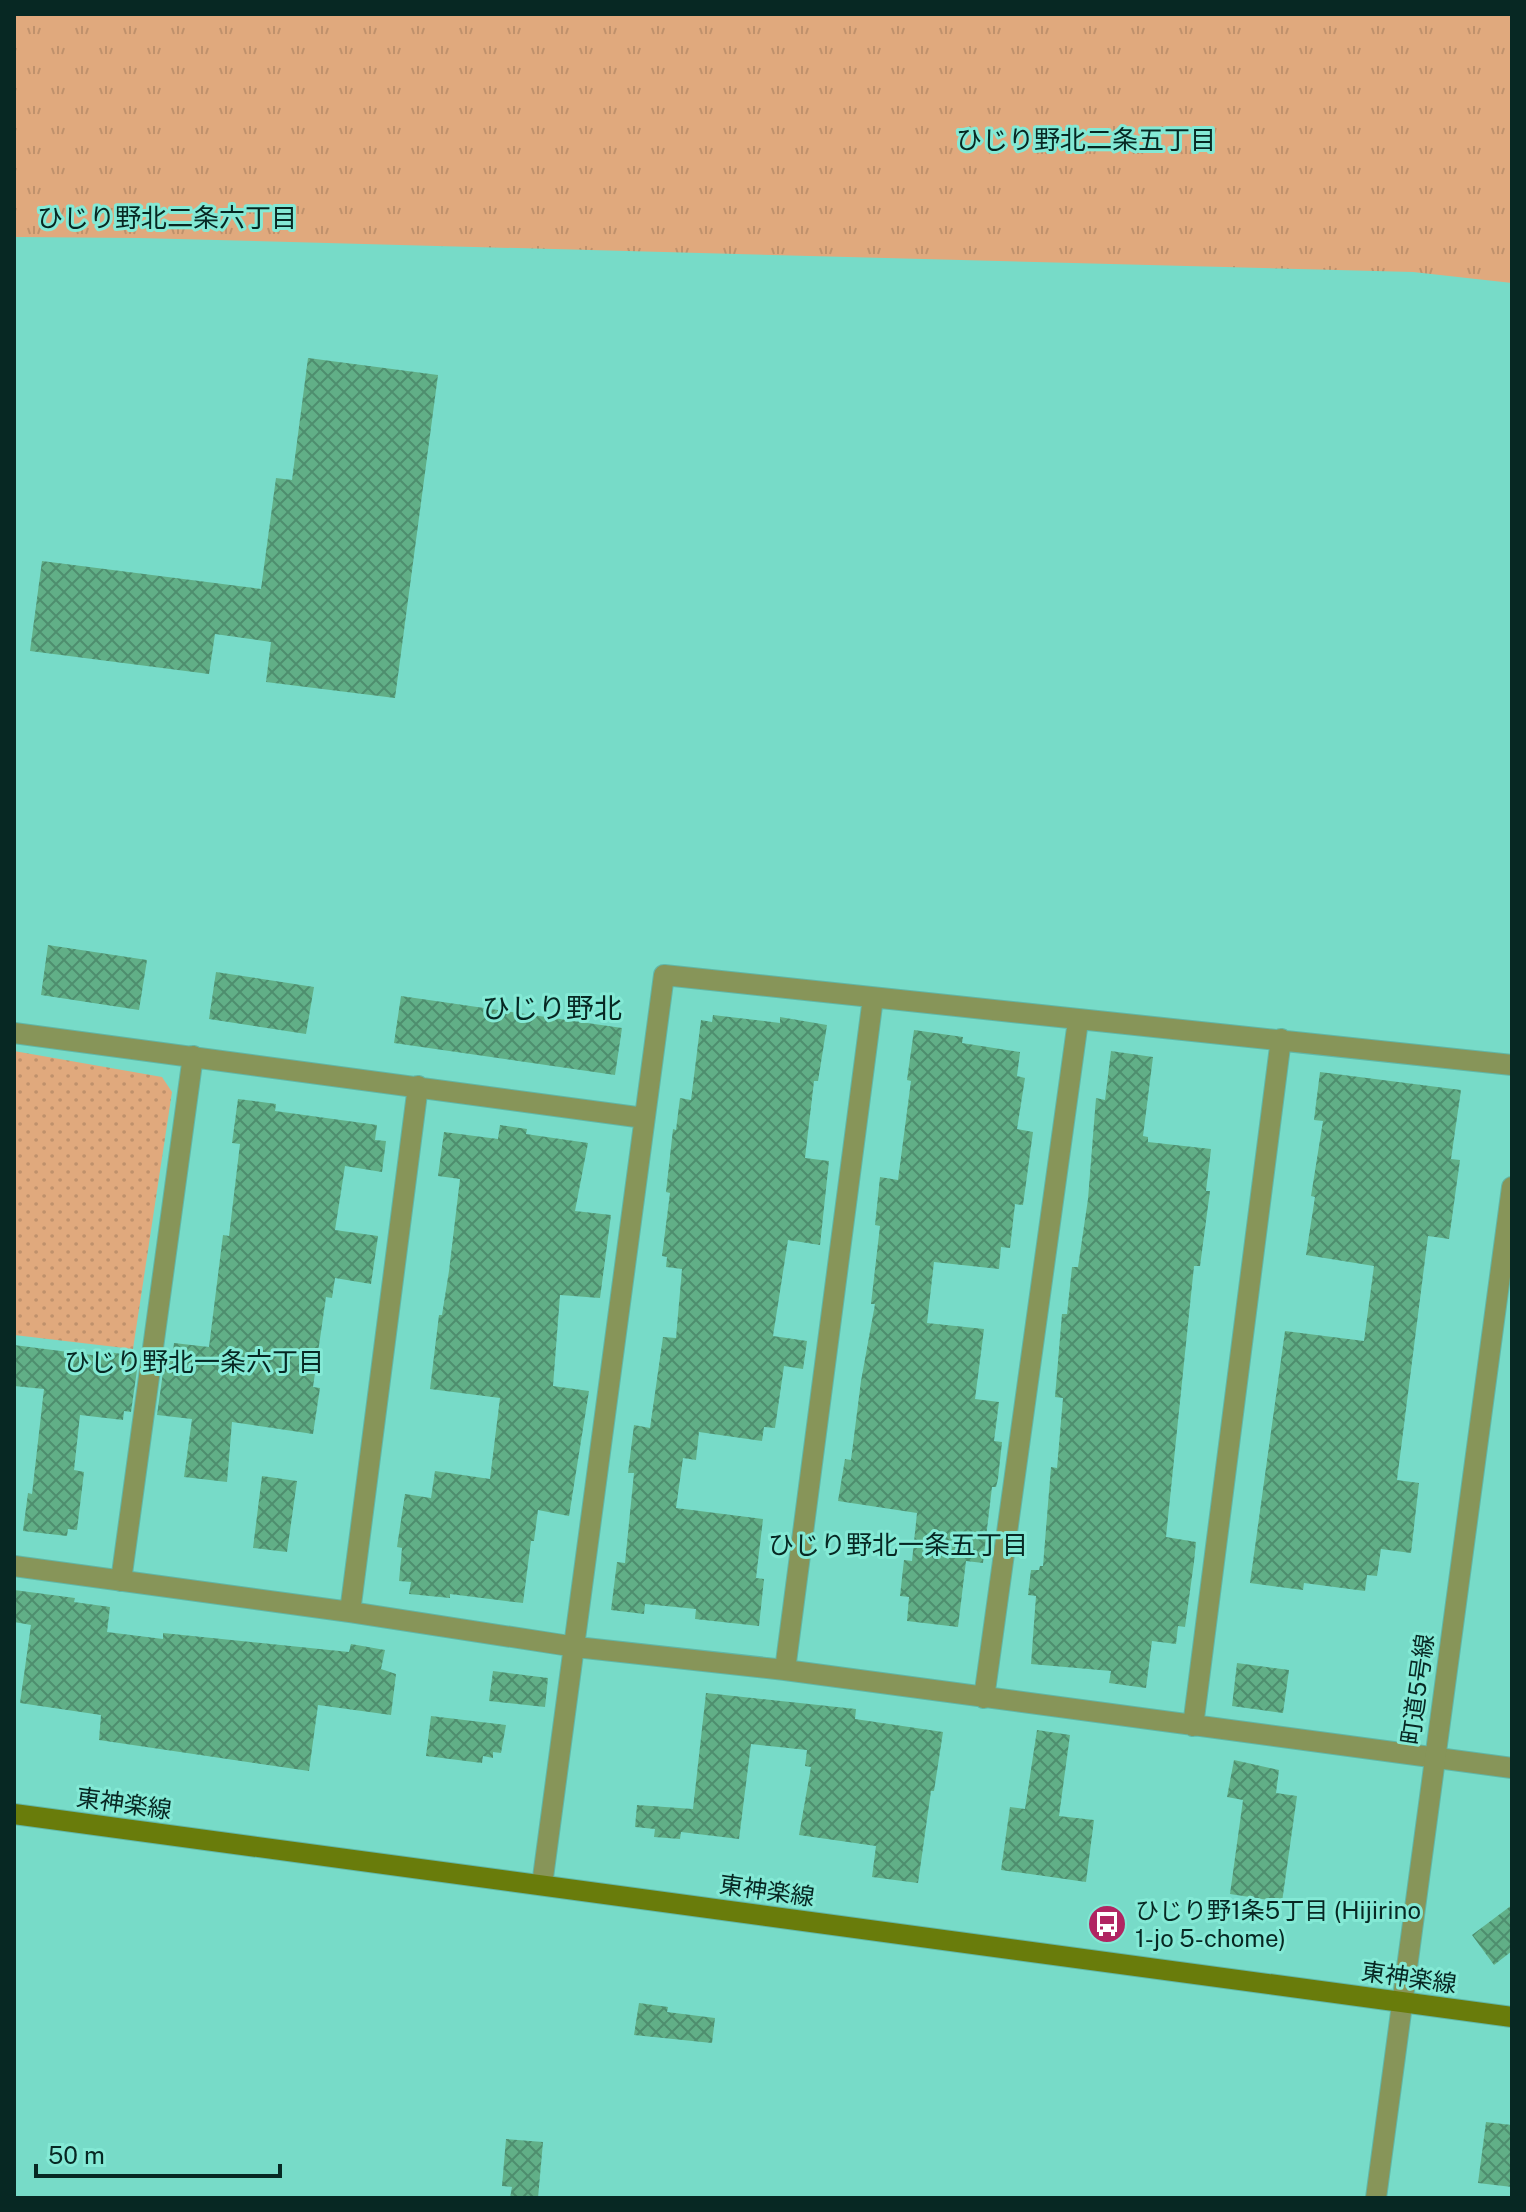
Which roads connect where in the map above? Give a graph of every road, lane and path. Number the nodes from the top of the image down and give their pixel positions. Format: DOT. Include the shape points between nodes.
graph roads {
  1 [pos="873,998"];
  2 [pos="1078,1021"];
  3 [pos="14,1033"];
  4 [pos="1281,1039"];
  5 [pos="193,1056"];
  6 [pos="1512,1065"];
  7 [pos="418,1086"];
  8 [pos="644,1118"];
  9 [pos="1512,1187"];
  10 [pos="14,1566"];
  11 [pos="121,1581"];
  12 [pos="350,1612"];
  13 [pos="576,1647"];
  14 [pos="785,1670"];
  15 [pos="984,1698"];
  16 [pos="1193,1726"];
  17 [pos="1434,1757"];
  18 [pos="1512,1768"];
  19 [pos="14,1814"];
  20 [pos="542,1885"];
  21 [pos="1404,2003"];
  22 [pos="1512,2017"];
  23 [pos="1376,2198"];
  1 -- 2 [label="street"];
  1 -- 8 [label="street" via="664,975"];
  1 -- 14 [label="street"];
  2 -- 4 [label="street"];
  2 -- 15 [label="street"];
  3 -- 5 [label="street"];
  4 -- 6 [label="street"];
  4 -- 16 [label="street"];
  5 -- 7 [label="street"];
  5 -- 11 [label="street"];
  7 -- 8 [label="street"];
  7 -- 12 [label="street"];
  8 -- 13 [label="street"];
  9 -- 17 [label="street, 町道5号線"];
  10 -- 11 [label="street"];
  11 -- 12 [label="street"];
  12 -- 13 [label="street"];
  13 -- 14 [label="street"];
  13 -- 20 [label="street"];
  14 -- 15 [label="street"];
  15 -- 16 [label="street"];
  16 -- 17 [label="street"];
  17 -- 18 [label="street"];
  17 -- 21 [label="street, 町道5号線"];
  19 -- 20 [label="main road, 東神楽線"];
  20 -- 21 [label="main road, 東神楽線"];
  21 -- 22 [label="main road, 東神楽線"];
  21 -- 23 [label="street, 町道5号線"];
}
